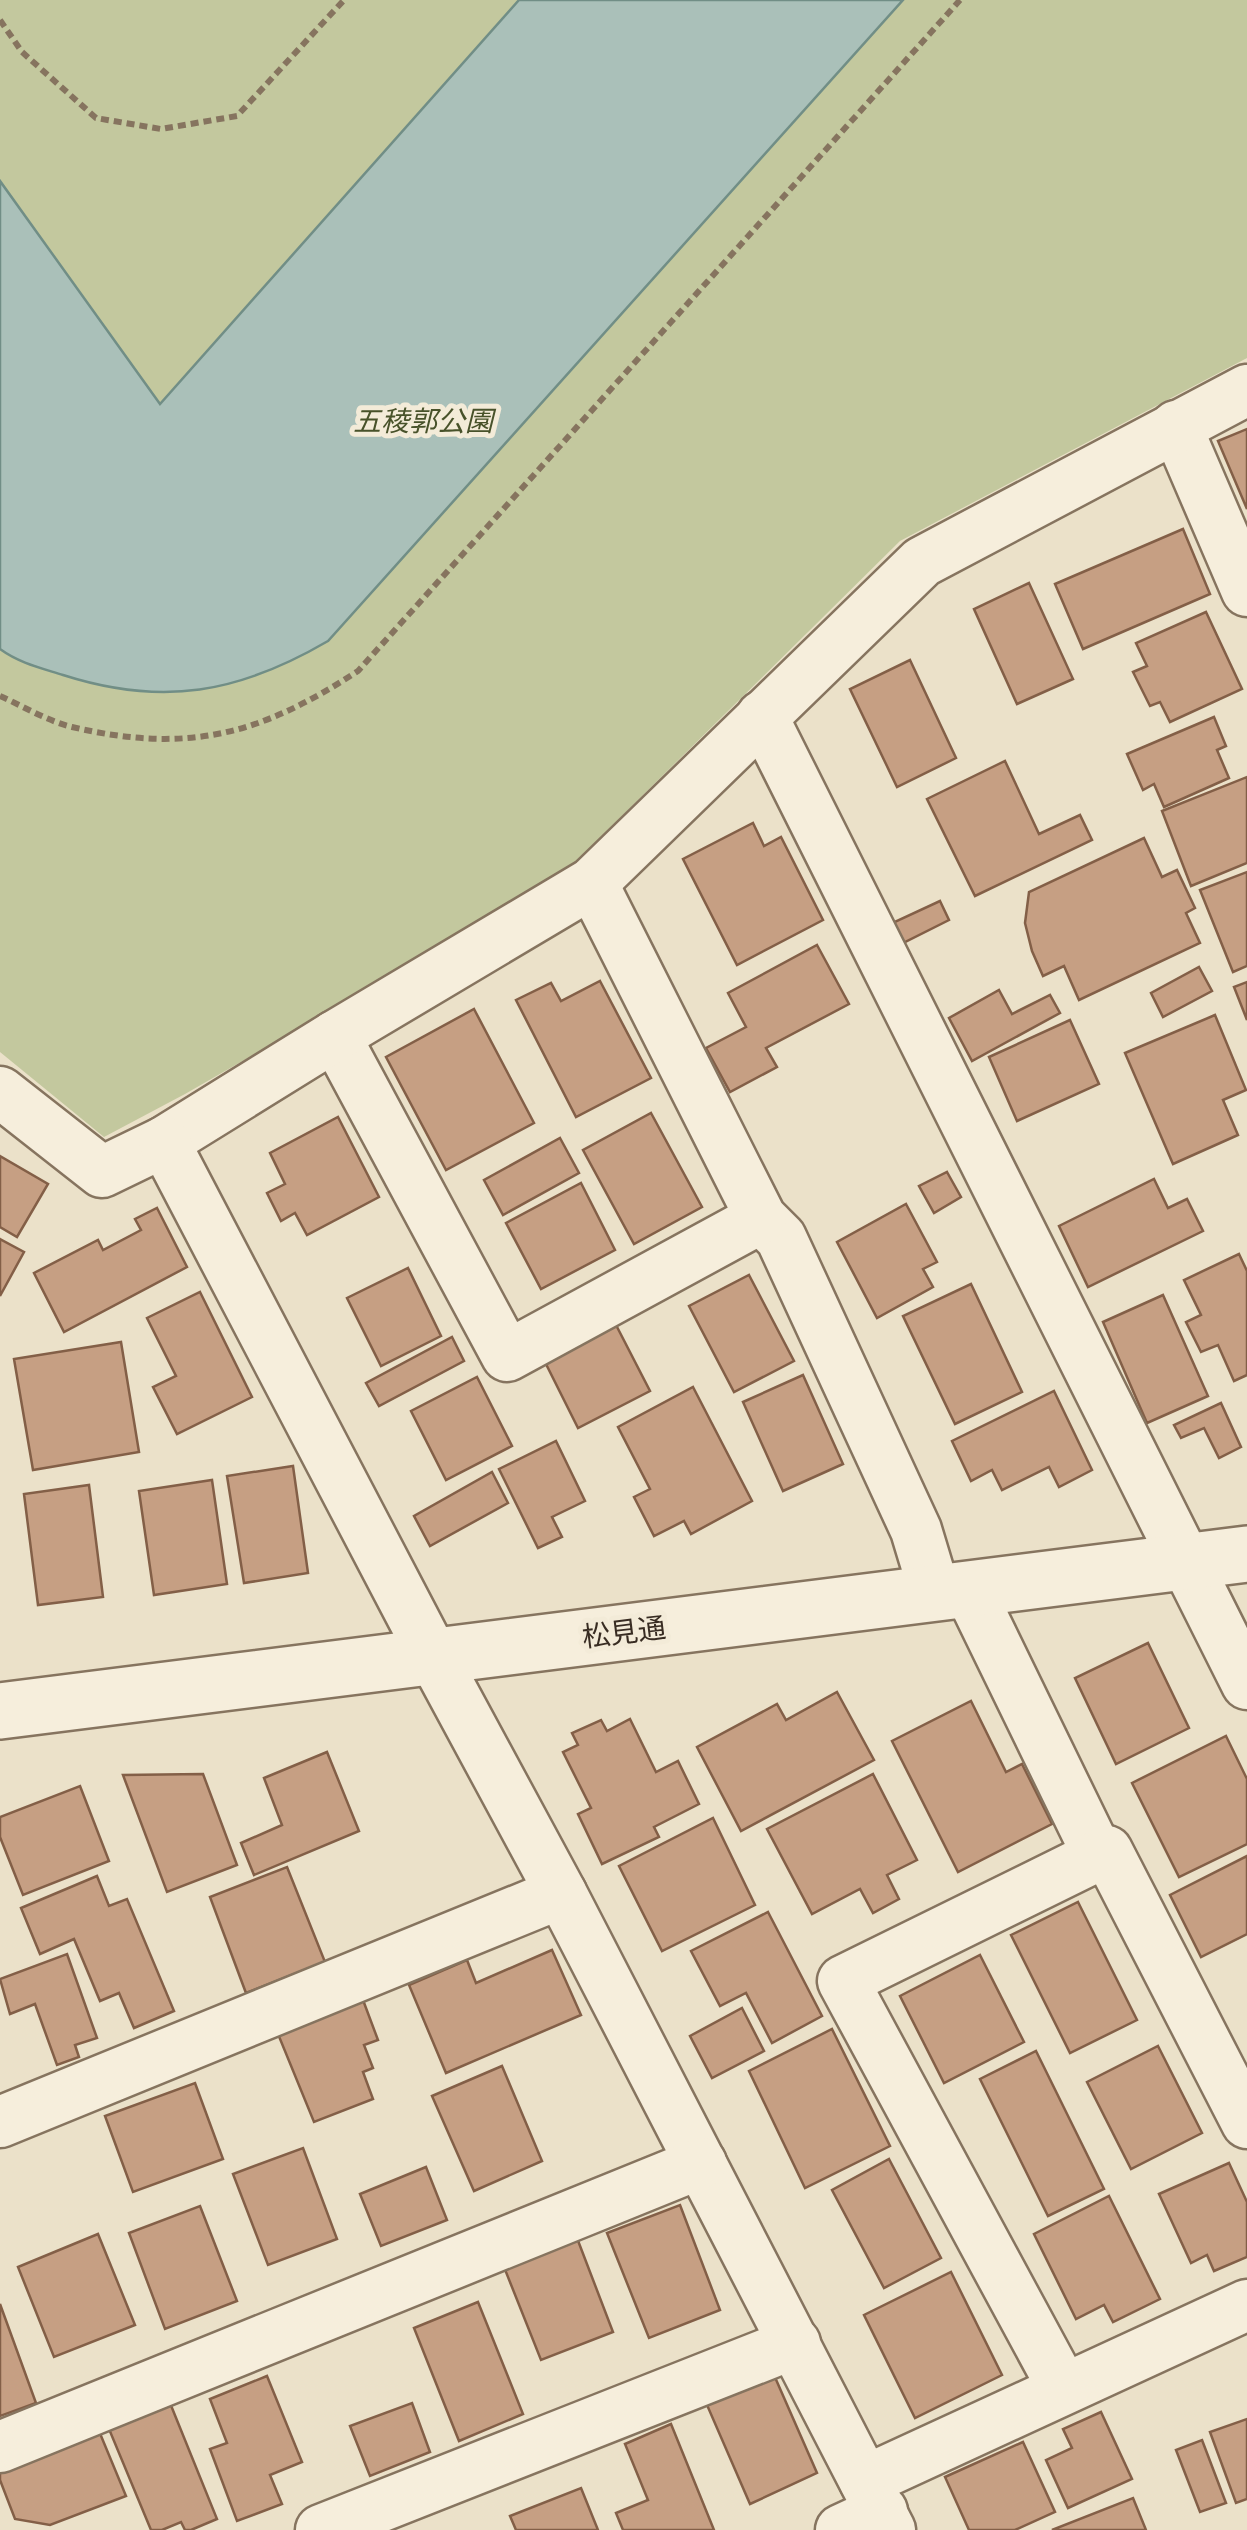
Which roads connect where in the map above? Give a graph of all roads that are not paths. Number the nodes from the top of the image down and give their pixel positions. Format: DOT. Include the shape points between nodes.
graph roads {
  1 [pos="1247,390"];
  2 [pos="1176,426"];
  3 [pos="1247,591"];
  4 [pos="762,716"];
  5 [pos="592,883"];
  6 [pos="335,1036"];
  7 [pos="0,1092"];
  8 [pos="164,1142"];
  9 [pos="761,1218"];
  10 [pos="1247,1554"];
  11 [pos="1186,1561"];
  12 [pos="951,1590"];
  13 [pos="433,1656"];
  14 [pos="1247,1684"];
  15 [pos="0,1711"];
  16 [pos="1098,1856"];
  17 [pos="561,1893"];
  18 [pos="0,2122"];
  19 [pos="1247,2122"];
  20 [pos="701,2163"];
  21 [pos="1247,2304"];
  22 [pos="795,2343"];
  23 [pos="1063,2388"];
  24 [pos="0,2447"];
  25 [pos="869,2513"];
  26 [pos="321,2530"];
  1 -- 2 [label="street"];
  2 -- 3 [label="street"];
  2 -- 4 [label="street" via="922,562"];
  4 -- 5 [label="street"];
  4 -- 11 [label="street"];
  5 -- 6 [label="street"];
  5 -- 9 [label="street"];
  6 -- 8 [label="street"];
  6 -- 9 [label="street" via="507,1356"];
  7 -- 8 [label="street" via="102,1172"];
  8 -- 13 [label="street"];
  9 -- 12 [label="street" via="780,1238 916,1530"];
  10 -- 11 [label="street, 松見通"];
  11 -- 12 [label="street, 松見通"];
  11 -- 14 [label="street"];
  12 -- 13 [label="street, 松見通"];
  12 -- 16 [label="street"];
  13 -- 15 [label="street, 松見通"];
  13 -- 17 [label="street"];
  16 -- 19 [label="street" via="1108,1851"];
  16 -- 23 [label="street" via="843,1981"];
  17 -- 18 [label="street"];
  17 -- 20 [label="street"];
  20 -- 22 [label="street"];
  20 -- 24 [label="street"];
  21 -- 23 [label="street"];
  22 -- 25 [label="street"];
  22 -- 26 [label="street"];
  23 -- 25 [label="street"];
}
